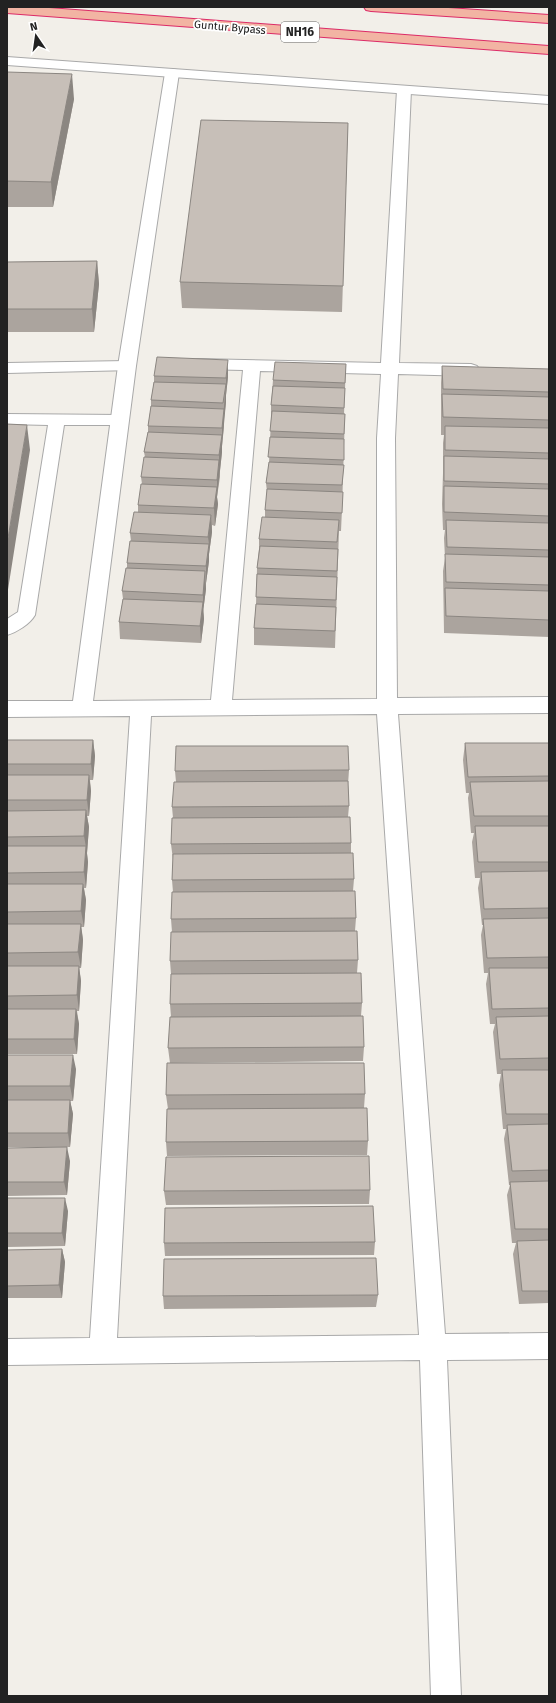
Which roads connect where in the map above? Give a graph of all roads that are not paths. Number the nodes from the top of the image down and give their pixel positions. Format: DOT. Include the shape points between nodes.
graph roads {
  1 [pos="371,7"];
  2 [pos="7,9"];
  3 [pos="549,19"];
  4 [pos="549,50"];
  5 [pos="7,60"];
  6 [pos="172,73"];
  7 [pos="404,90"];
  8 [pos="549,100"];
  9 [pos="184,364"];
  10 [pos="252,365"];
  11 [pos="127,366"];
  12 [pos="7,368"];
  13 [pos="390,369"];
  14 [pos="485,371"];
  15 [pos="7,419"];
  16 [pos="57,419"];
  17 [pos="120,420"];
  18 [pos="7,628"];
  19 [pos="549,705"];
  20 [pos="387,706"];
  21 [pos="82,708"];
  22 [pos="141,708"];
  23 [pos="221,708"];
  24 [pos="7,709"];
  25 [pos="549,1346"];
  26 [pos="433,1348"];
  27 [pos="103,1351"];
  28 [pos="7,1352"];
  29 [pos="446,1696"];
  1 -- 3 [label="highway"];
  2 -- 4 [label="highway, Guntur Bypass / NH16"];
  5 -- 6 [label="street"];
  6 -- 7 [label="street"];
  6 -- 11 [label="street"];
  7 -- 8 [label="street"];
  7 -- 13 [label="street"];
  9 -- 10 [label="street"];
  10 -- 13 [label="street"];
  10 -- 23 [label="street"];
  11 -- 12 [label="lane"];
  11 -- 17 [label="street"];
  13 -- 14 [label="street"];
  13 -- 20 [label="street" via="386,438"];
  15 -- 16 [label="lane"];
  16 -- 17 [label="lane"];
  16 -- 18 [label="lane" via="26,615"];
  17 -- 21 [label="street"];
  19 -- 20 [label="street"];
  20 -- 23 [label="street"];
  20 -- 26 [label="street"];
  21 -- 22 [label="street"];
  21 -- 24 [label="street"];
  22 -- 23 [label="street"];
  22 -- 27 [label="street"];
  25 -- 26 [label="street"];
  26 -- 27 [label="street"];
  26 -- 29 [label="street"];
  27 -- 28 [label="street"];
}
